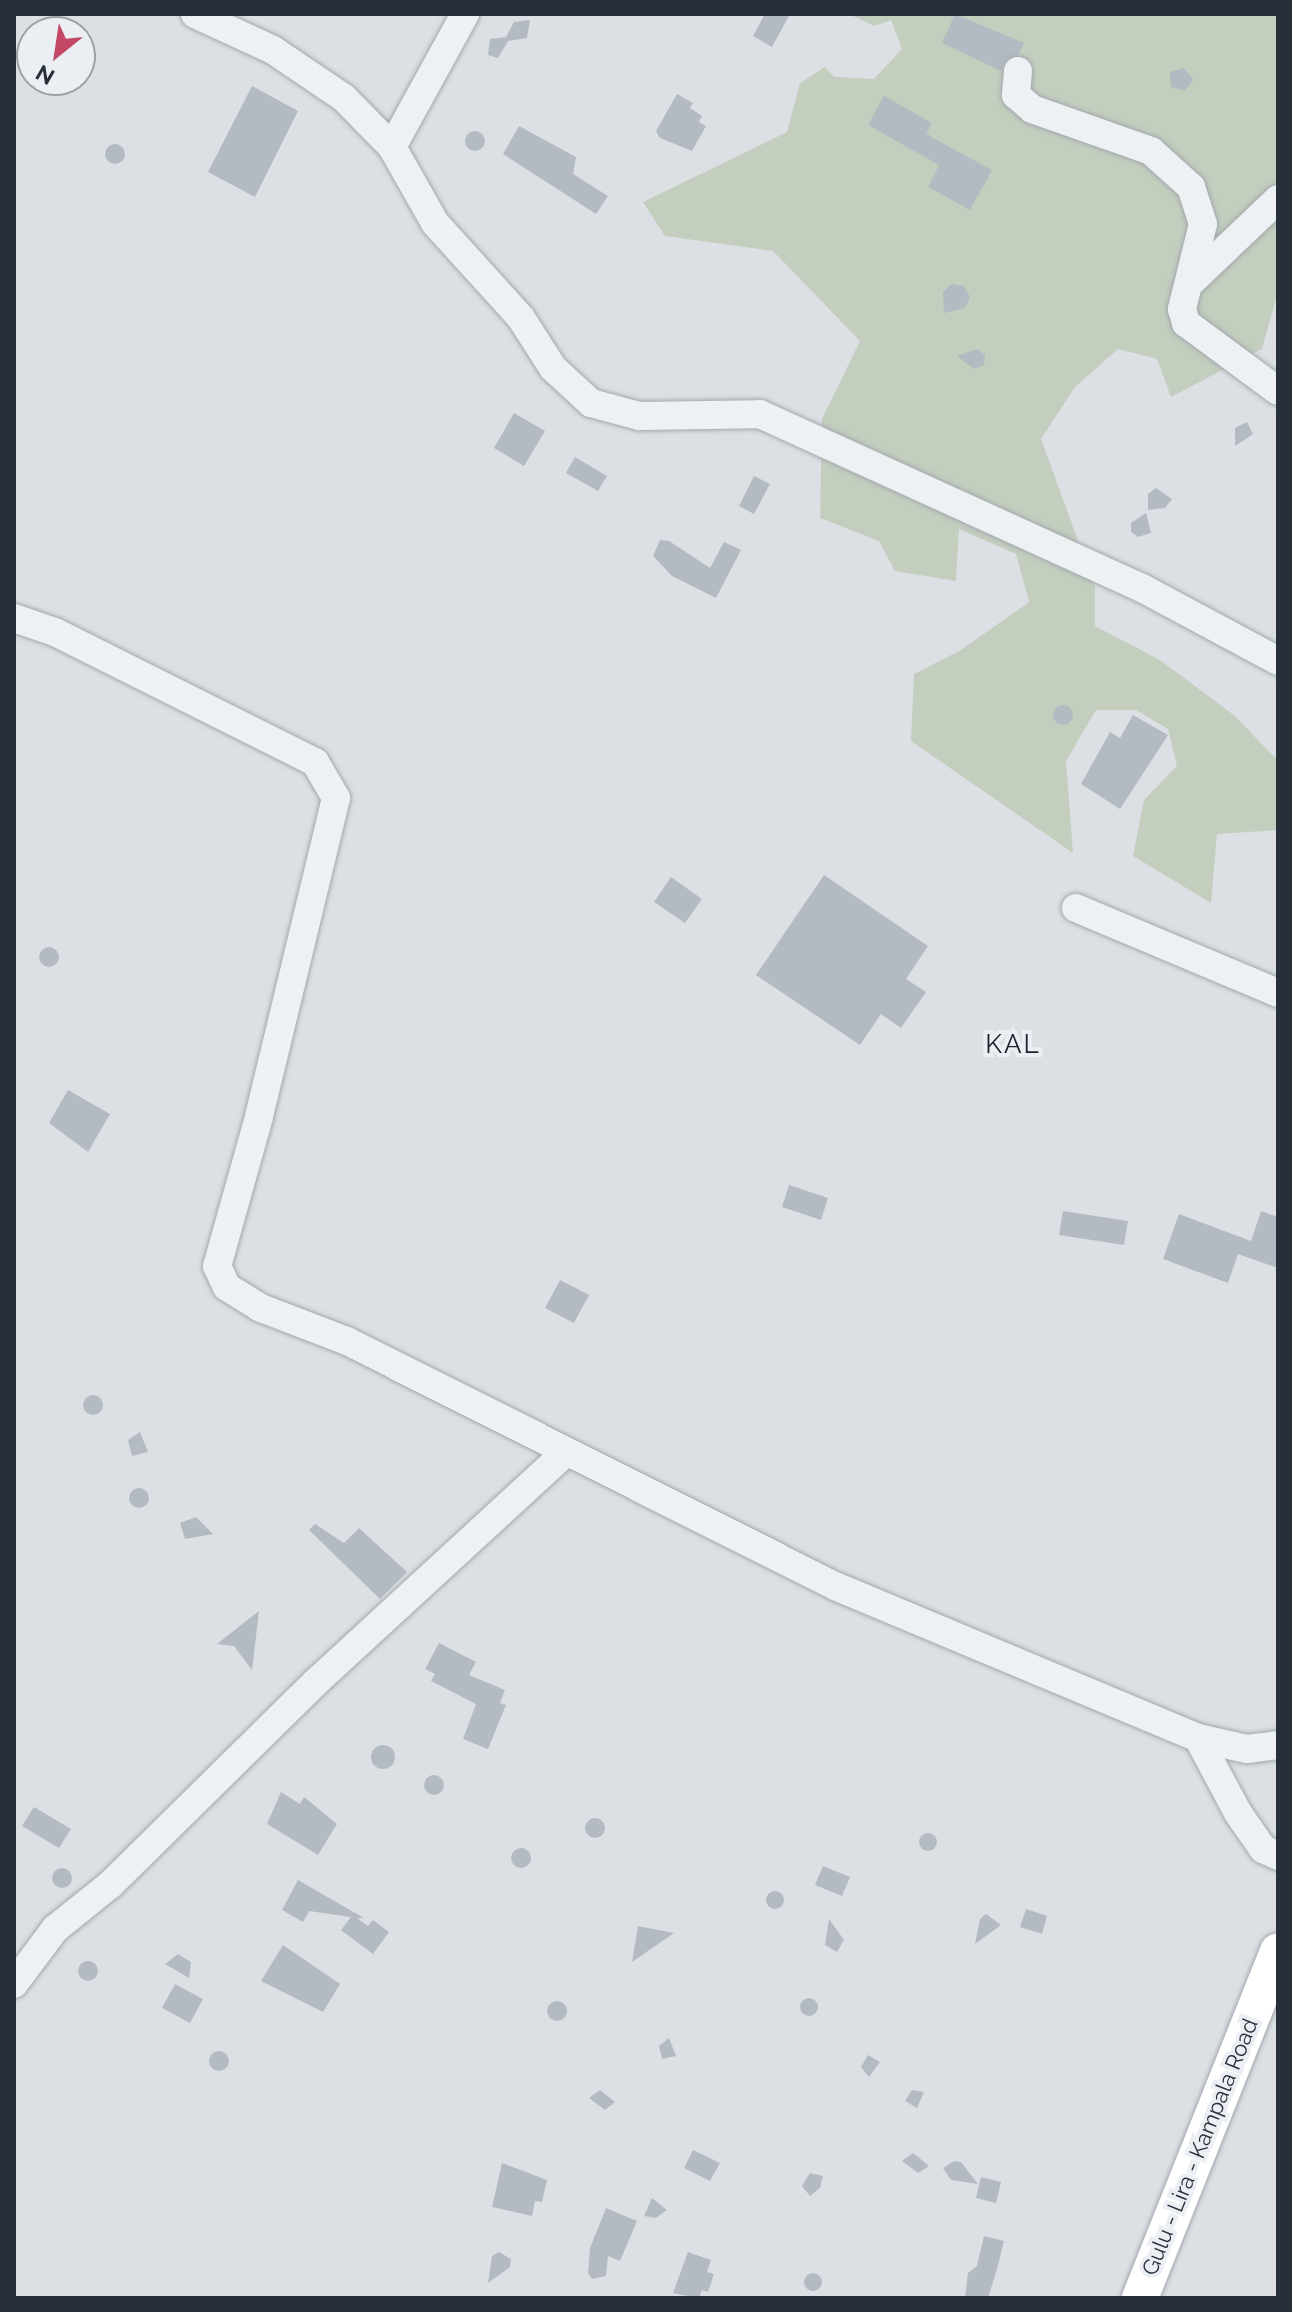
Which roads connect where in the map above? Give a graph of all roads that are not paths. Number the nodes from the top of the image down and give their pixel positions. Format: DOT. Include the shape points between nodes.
graph roads {
  1 [pos="195,14"];
  2 [pos="465,14"];
  3 [pos="1018,71"];
  4 [pos="392,147"];
  5 [pos="1278,199"];
  6 [pos="1193,280"];
  7 [pos="1278,391"];
  8 [pos="14,618"];
  9 [pos="1278,661"];
  10 [pos="1076,908"];
  11 [pos="1278,993"];
  12 [pos="566,1452"];
  13 [pos="1198,1738"];
  14 [pos="1278,1745"];
  15 [pos="1278,1856"];
  16 [pos="1278,1951"];
  17 [pos="14,1984"];
  18 [pos="1140,2298"];
  1 -- 4 [label="street" via="273,50 332,90"];
  2 -- 4 [label="street"];
  3 -- 6 [label="street" via="1016,95 1032,109 1151,151 1191,187 1203,224"];
  4 -- 9 [label="street" via="435,223 521,318 553,368 591,403 639,416 760,414 1142,588"];
  5 -- 6 [label="street"];
  6 -- 7 [label="street" via="1182,309 1186,323"];
  8 -- 12 [label="street" via="55,632 315,762 336,798 217,1266 227,1287 261,1308 347,1341"];
  10 -- 11 [label="street"];
  12 -- 13 [label="street" via="835,1586"];
  12 -- 17 [label="street" via="316,1682 111,1884 55,1929"];
  13 -- 14 [label="street" via="1247,1749"];
  13 -- 15 [label="street" via="1238,1813 1263,1849"];
  16 -- 18 [label="main road, Gulu - Lira - Kampala Road"];
}
